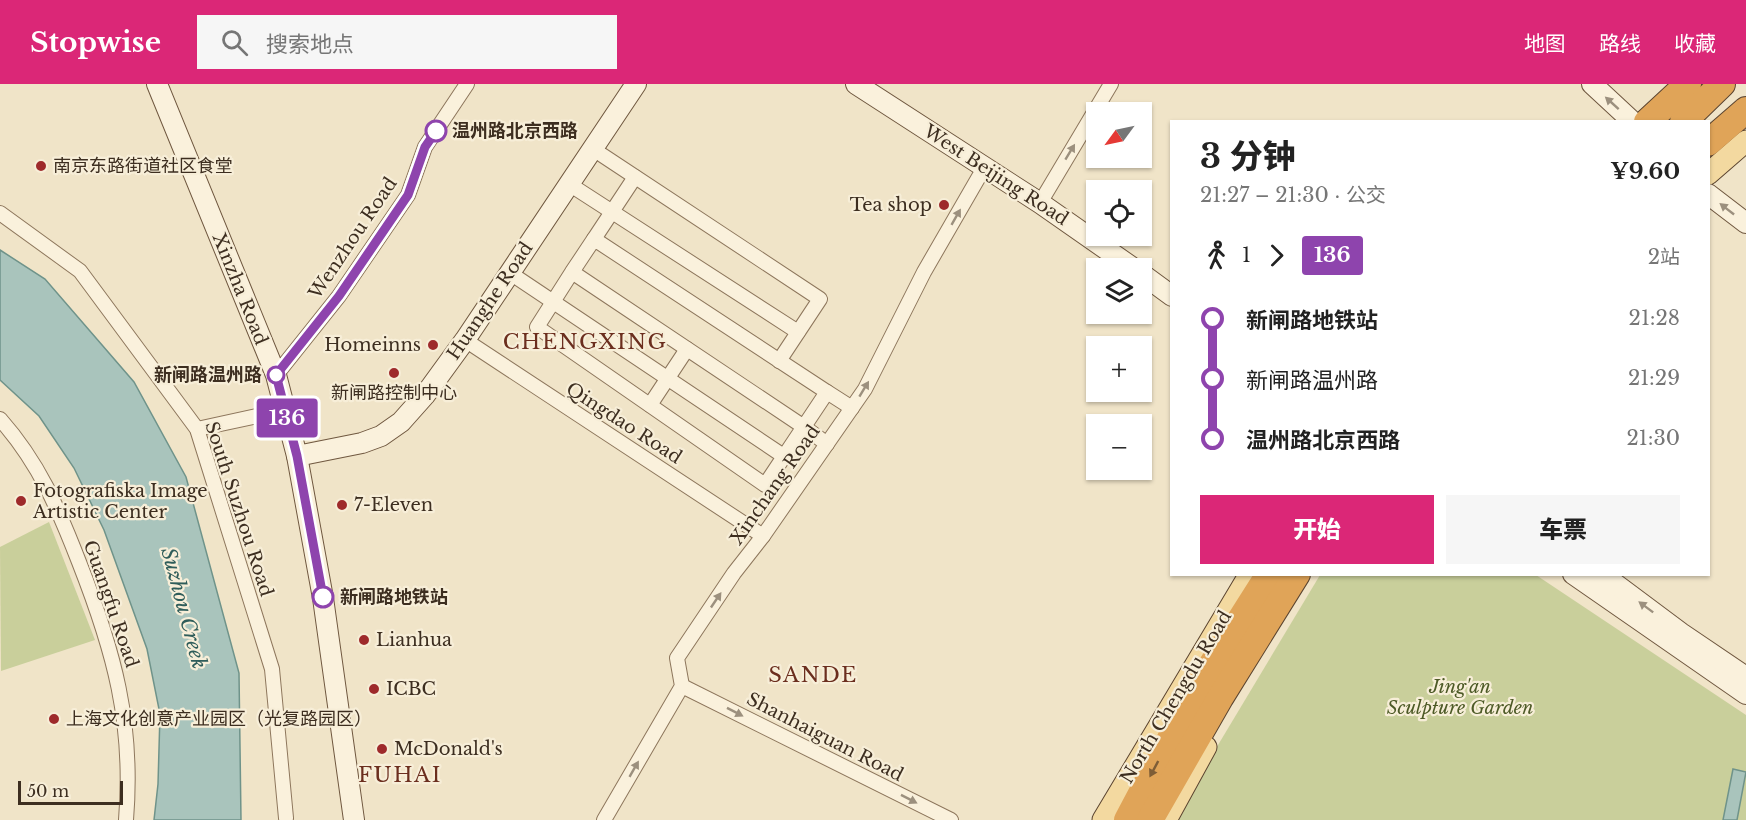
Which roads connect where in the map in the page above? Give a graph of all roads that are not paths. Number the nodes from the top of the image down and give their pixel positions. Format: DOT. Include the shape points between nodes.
graph roads {
  1 [pos="157,84"];
  2 [pos="466,84"];
  3 [pos="636,84"];
  4 [pos="856,84"];
  5 [pos="1111,84"];
  6 [pos="1592,84"];
  7 [pos="1674,84"];
  8 [pos="1722,84"];
  9 [pos="1693,87"];
  10 [pos="1746,110"];
  11 [pos="1746,119"];
  12 [pos="1632,120"];
  13 [pos="1636,120"];
  14 [pos="1650,120"];
  15 [pos="1666,120"];
  16 [pos="1685,120"];
  17 [pos="1746,130"];
  18 [pos="1710,141"];
  19 [pos="1746,141"];
  20 [pos="592,148"];
  21 [pos="1710,150"];
  22 [pos="1710,162"];
  23 [pos="984,168"];
  24 [pos="1710,172"];
  25 [pos="635,177"];
  26 [pos="569,184"];
  27 [pos="1710,196"];
  28 [pos="1040,202"];
  29 [pos="613,211"];
  30 [pos="0,213"];
  31 [pos="1746,223"];
  32 [pos="594,239"];
  33 [pos="1119,258"];
  34 [pos="572,272"];
  35 [pos="510,273"];
  36 [pos="1152,281"];
  37 [pos="1170,295"];
  38 [pos="553,302"];
  39 [pos="798,332"];
  40 [pos="465,340"];
  41 [pos="687,349"];
  42 [pos="779,361"];
  43 [pos="276,375"];
  44 [pos="667,378"];
  45 [pos="827,392"];
  46 [pos="650,405"];
  47 [pos="852,408"];
  48 [pos="285,410"];
  49 [pos="0,419"];
  50 [pos="804,427"];
  51 [pos="197,429"];
  52 [pos="827,444"];
  53 [pos="297,456"];
  54 [pos="785,457"];
  55 [pos="763,536"];
  56 [pos="1249,576"];
  57 [pos="1268,576"];
  58 [pos="1296,576"];
  59 [pos="1308,576"];
  60 [pos="1575,576"];
  61 [pos="1605,576"];
  62 [pos="1746,676"];
  63 [pos="682,686"];
  64 [pos="1746,694"];
  65 [pos="286,818"];
  66 [pos="126,820"];
  67 [pos="354,820"];
  68 [pos="604,820"];
  69 [pos="951,820"];
  70 [pos="1103,820"];
  71 [pos="1127,820"];
  72 [pos="1150,820"];
  73 [pos="1166,820"];
  1 -- 43 [label="main road, Xinzha Road"];
  2 -- 43 [label="street, Wenzhou Road" via="425,147 408,195 339,296"];
  3 -- 20 [label="main road, Huanghe Road"];
  4 -- 23 [label="main road, West Beijing Road"];
  28 -- 5 [label="street, one-way"];
  12 -- 6 [label="main road, one-way"];
  7 -- 13 [label="main road"];
  8 -- 16 [label="highway"];
  9 -- 14 [label="highway"];
  9 -- 15 [label="main road"];
  10 -- 18 [label="highway"];
  11 -- 21 [label="main road"];
  17 -- 22 [label="highway"];
  19 -- 24 [label="main road"];
  20 -- 25 [label="street"];
  20 -- 26 [label="main road, Huanghe Road"];
  23 -- 28 [label="main road, West Beijing Road"];
  47 -- 23 [label="street, Xinchang Road, one-way"];
  25 -- 29 [label="street"];
  25 -- 39 [label="street" via="820,299"];
  26 -- 29 [label="street"];
  26 -- 35 [label="main road, Huanghe Road"];
  31 -- 27 [label="main road, one-way"];
  28 -- 33 [label="main road, West Beijing Road"];
  29 -- 32 [label="street"];
  29 -- 39 [label="street"];
  30 -- 51 [label="street, South Suzhou Road" via="80,271"];
  32 -- 34 [label="street"];
  32 -- 42 [label="street"];
  34 -- 38 [label="street"];
  34 -- 41 [label="street"];
  35 -- 38 [label="street"];
  35 -- 40 [label="main road, Huanghe Road"];
  36 -- 37 [label="main road"];
  38 -- 44 [label="street"];
  38 -- 46 [label="street" via="537,327"];
  39 -- 42 [label="street"];
  40 -- 53 [label="main road, Huanghe Road" via="425,395 401,422 381,436"];
  40 -- 55 [label="street, Qingdao Road"];
  41 -- 44 [label="street"];
  41 -- 50 [label="street"];
  42 -- 45 [label="street"];
  43 -- 48 [label="main road, Xinzha Road"];
  44 -- 46 [label="street"];
  44 -- 54 [label="street"];
  45 -- 47 [label="street"];
  45 -- 50 [label="street"];
  46 -- 54 [label="street" via="765,485"];
  47 -- 52 [label="street, Xinchang Road"];
  48 -- 51 [label="street"];
  48 -- 53 [label="main road, Xinzha Road"];
  49 -- 66 [label="street, Guangfu Road" via="50,490 106,632 124,721"];
  50 -- 52 [label="street"];
  50 -- 54 [label="street"];
  51 -- 65 [label="street, South Suzhou Road" via="272,669"];
  52 -- 55 [label="street, Xinchang Road"];
  53 -- 67 [label="main road, Xinzha Road" via="323,598"];
  63 -- 55 [label="street, Xinchang Road, one-way" via="677,658"];
  56 -- 70 [label="main road, North Chengdu Road"];
  57 -- 71 [label="highway, one-way" via="1198,686"];
  58 -- 72 [label="highway"];
  59 -- 73 [label="main road" via="1228,706"];
  60 -- 64 [label="main road"];
  62 -- 61 [label="main road, one-way" via="1680,633"];
  68 -- 63 [label="street, one-way"];
  63 -- 69 [label="street, Shanhaiguan Road, one-way"];
}
